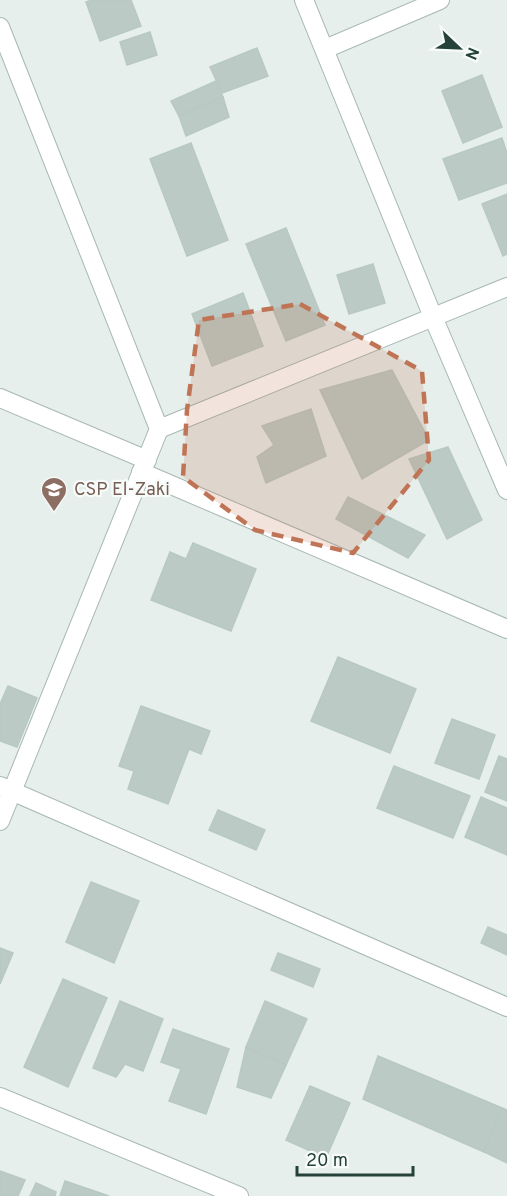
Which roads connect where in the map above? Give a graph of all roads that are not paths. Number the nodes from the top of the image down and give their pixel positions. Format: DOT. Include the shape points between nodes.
graph roads {
  1 [pos="304,0"];
  2 [pos="440,0"];
  3 [pos="0,27"];
  4 [pos="325,49"];
  5 [pos="507,287"];
  6 [pos="433,317"];
  7 [pos="0,398"];
  8 [pos="159,429"];
  9 [pos="144,466"];
  10 [pos="507,490"];
  11 [pos="507,629"];
  12 [pos="6,788"];
  13 [pos="0,821"];
  14 [pos="507,1007"];
  15 [pos="0,1097"];
  16 [pos="239,1196"];
  1 -- 4 [label="street"];
  2 -- 4 [label="street"];
  3 -- 8 [label="street"];
  4 -- 6 [label="street"];
  5 -- 6 [label="street"];
  6 -- 8 [label="street"];
  6 -- 10 [label="street"];
  7 -- 9 [label="street"];
  8 -- 9 [label="street"];
  9 -- 11 [label="street"];
  9 -- 12 [label="street"];
  12 -- 13 [label="street"];
  12 -- 14 [label="street"];
  15 -- 16 [label="street"];
}
